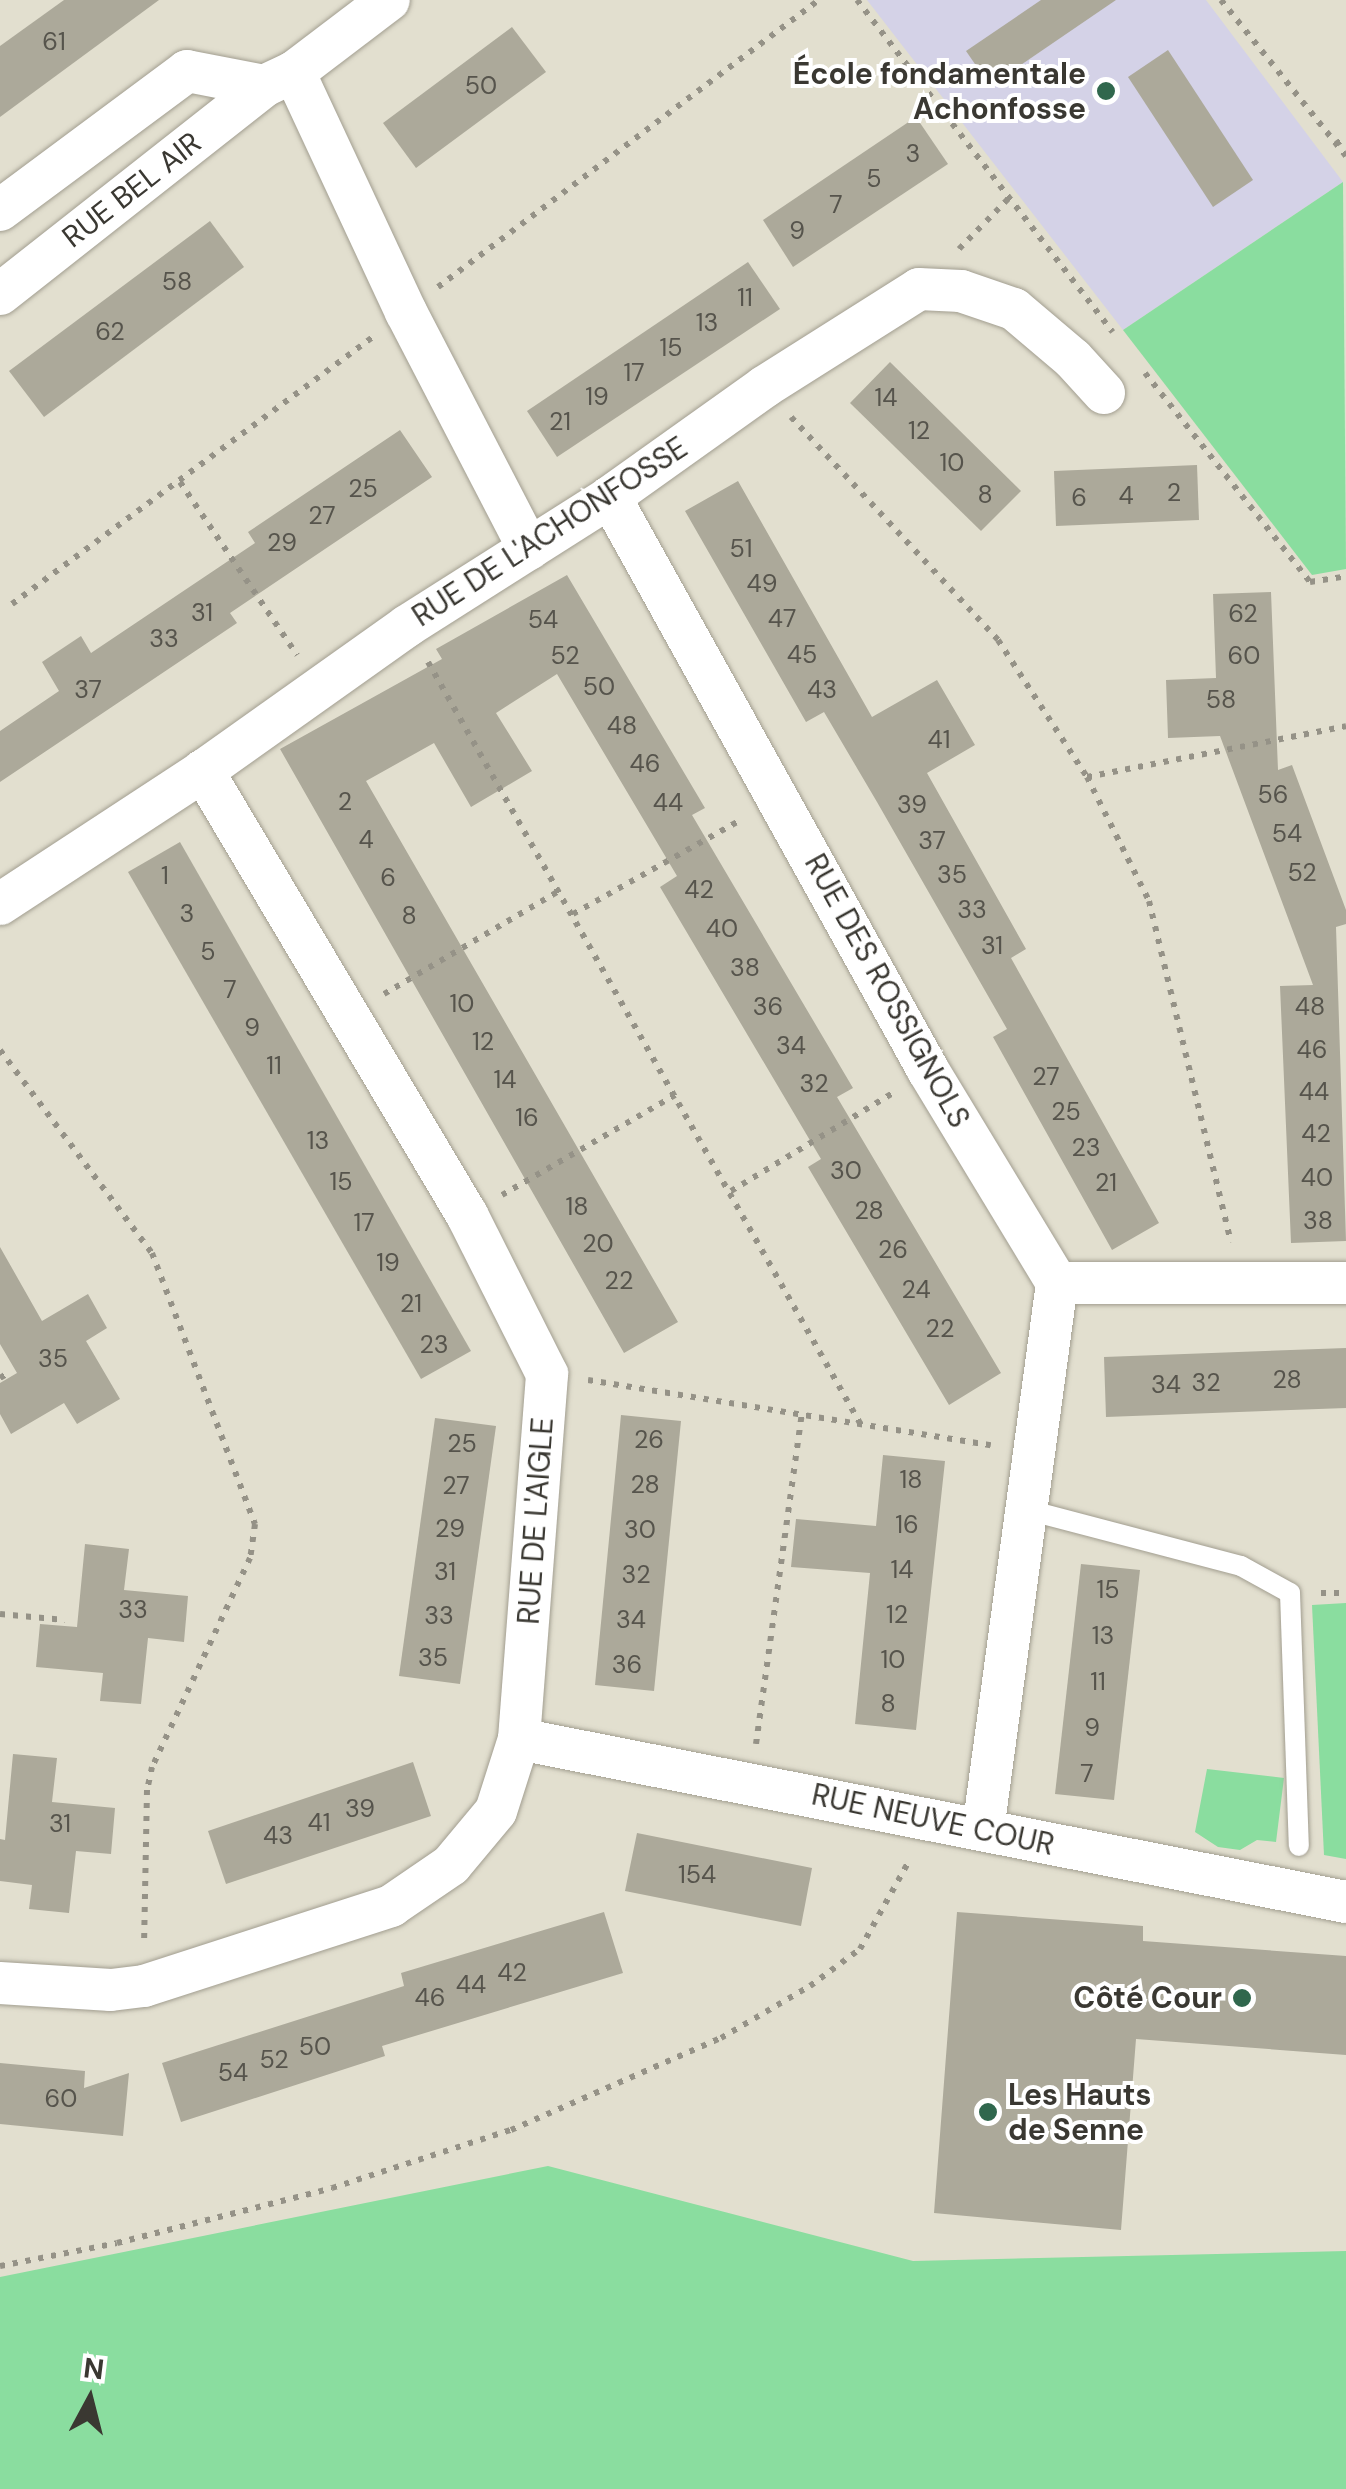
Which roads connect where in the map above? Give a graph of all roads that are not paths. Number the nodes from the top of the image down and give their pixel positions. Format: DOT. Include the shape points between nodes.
graph roads {
  1 [pos="388,0"];
  2 [pos="279,79"];
  3 [pos="0,210"];
  4 [pos="0,294"];
  5 [pos="1104,393"];
  6 [pos="610,497"];
  7 [pos="528,548"];
  8 [pos="203,772"];
  9 [pos="0,904"];
  10 [pos="1057,1282"];
  11 [pos="1346,1283"];
  12 [pos="1024,1509"];
  13 [pos="519,1738"];
  14 [pos="983,1830"];
  15 [pos="1298,1846"];
  16 [pos="1346,1902"];
  17 [pos="0,1983"];
  1 -- 2 [label="street, RUE BEL AIR"];
  2 -- 3 [label="street, RUE BEL AIR" via="188,71"];
  2 -- 4 [label="street, RUE BEL AIR"];
  2 -- 7 [label="street"];
  5 -- 6 [label="street, RUE DE L'ACHONFOSSE" via="1014,309 961,291 919,288"];
  6 -- 7 [label="street, RUE DE L'ACHONFOSSE"];
  6 -- 10 [label="street, RUE DES ROSSIGNOLS" via="928,1070"];
  7 -- 8 [label="street, RUE DE L'ACHONFOSSE"];
  8 -- 9 [label="street, RUE DE L'ACHONFOSSE"];
  8 -- 13 [label="street, RUE DE L'AIGLE" via="467,1216 548,1374"];
  10 -- 11 [label="street"];
  10 -- 12 [label="street"];
  12 -- 14 [label="street"];
  12 -- 15 [label="lane" via="1241,1566 1290,1593"];
  13 -- 14 [label="street, RUE NEUVE COUR"];
  13 -- 17 [label="street, RUE DE L'AIGLE" via="496,1811 451,1866 391,1906 144,1986"];
  14 -- 16 [label="street, RUE NEUVE COUR"];
}
